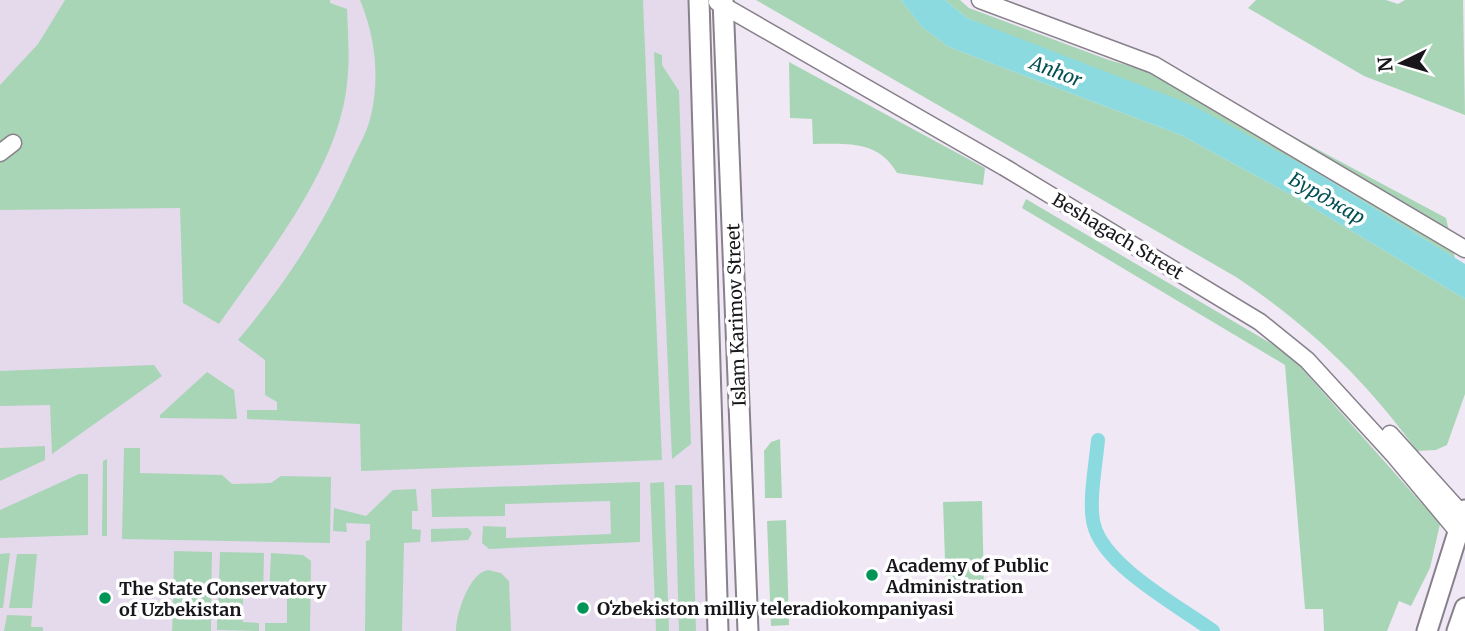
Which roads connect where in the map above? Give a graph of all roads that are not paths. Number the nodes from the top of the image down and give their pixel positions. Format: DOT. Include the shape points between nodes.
graph roads {
  1 [pos="699,0"];
  2 [pos="980,0"];
  3 [pos="723,2"];
  4 [pos="1465,249"];
  5 [pos="709,328"];
  6 [pos="736,328"];
  7 [pos="1463,524"];
  8 [pos="716,580"];
  9 [pos="746,580"];
  10 [pos="1465,608"];
  11 [pos="718,631"];
  12 [pos="748,631"];
  13 [pos="1426,631"];
  14 [pos="1457,631"];
  1 -- 5 [label="main road, Islam Karimov Street"];
  2 -- 4 [label="street" via="1154,65"];
  3 -- 6 [label="main road, Islam Karimov Street"];
  3 -- 7 [label="street, Beshagach Street" via="1281,327 1336,376"];
  5 -- 6 [label="main road"];
  5 -- 8 [label="main road, Islam Karimov Street"];
  6 -- 9 [label="main road, Islam Karimov Street"];
  7 -- 13 [label="main road"];
  8 -- 9 [label="main road"];
  8 -- 11 [label="main road, Islam Karimov Street"];
  9 -- 12 [label="main road, Islam Karimov Street"];
  10 -- 14 [label="main road"];
}
